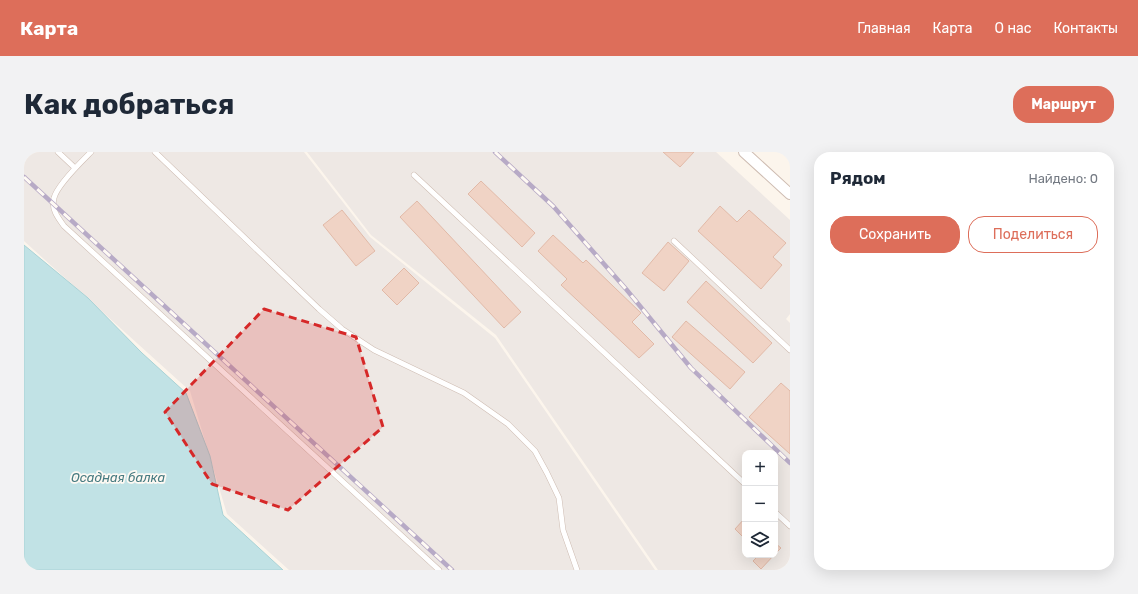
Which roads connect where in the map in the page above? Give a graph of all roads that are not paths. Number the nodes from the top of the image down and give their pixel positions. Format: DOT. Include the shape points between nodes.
graph roads {
  1 [pos="58,152"];
  2 [pos="90,152"];
  3 [pos="155,152"];
  4 [pos="744,152"];
  5 [pos="75,168"];
  6 [pos="414,175"];
  7 [pos="790,194"];
  8 [pos="674,241"];
  9 [pos="790,350"];
  10 [pos="742,481"];
  11 [pos="778,515"];
  12 [pos="790,526"];
  13 [pos="439,570"];
  14 [pos="577,570"];
  1 -- 5 [label="lane"];
  2 -- 5 [label="lane"];
  3 -- 14 [label="lane" via="342,329 374,350 464,393 508,424 535,451 547,472 559,498 563,530"];
  4 -- 7 [label="street"];
  5 -- 13 [label="lane" via="54,197 56,215 64,226"];
  6 -- 10 [label="lane"];
  8 -- 9 [label="lane"];
  11 -- 12 [label="lane"];
}
